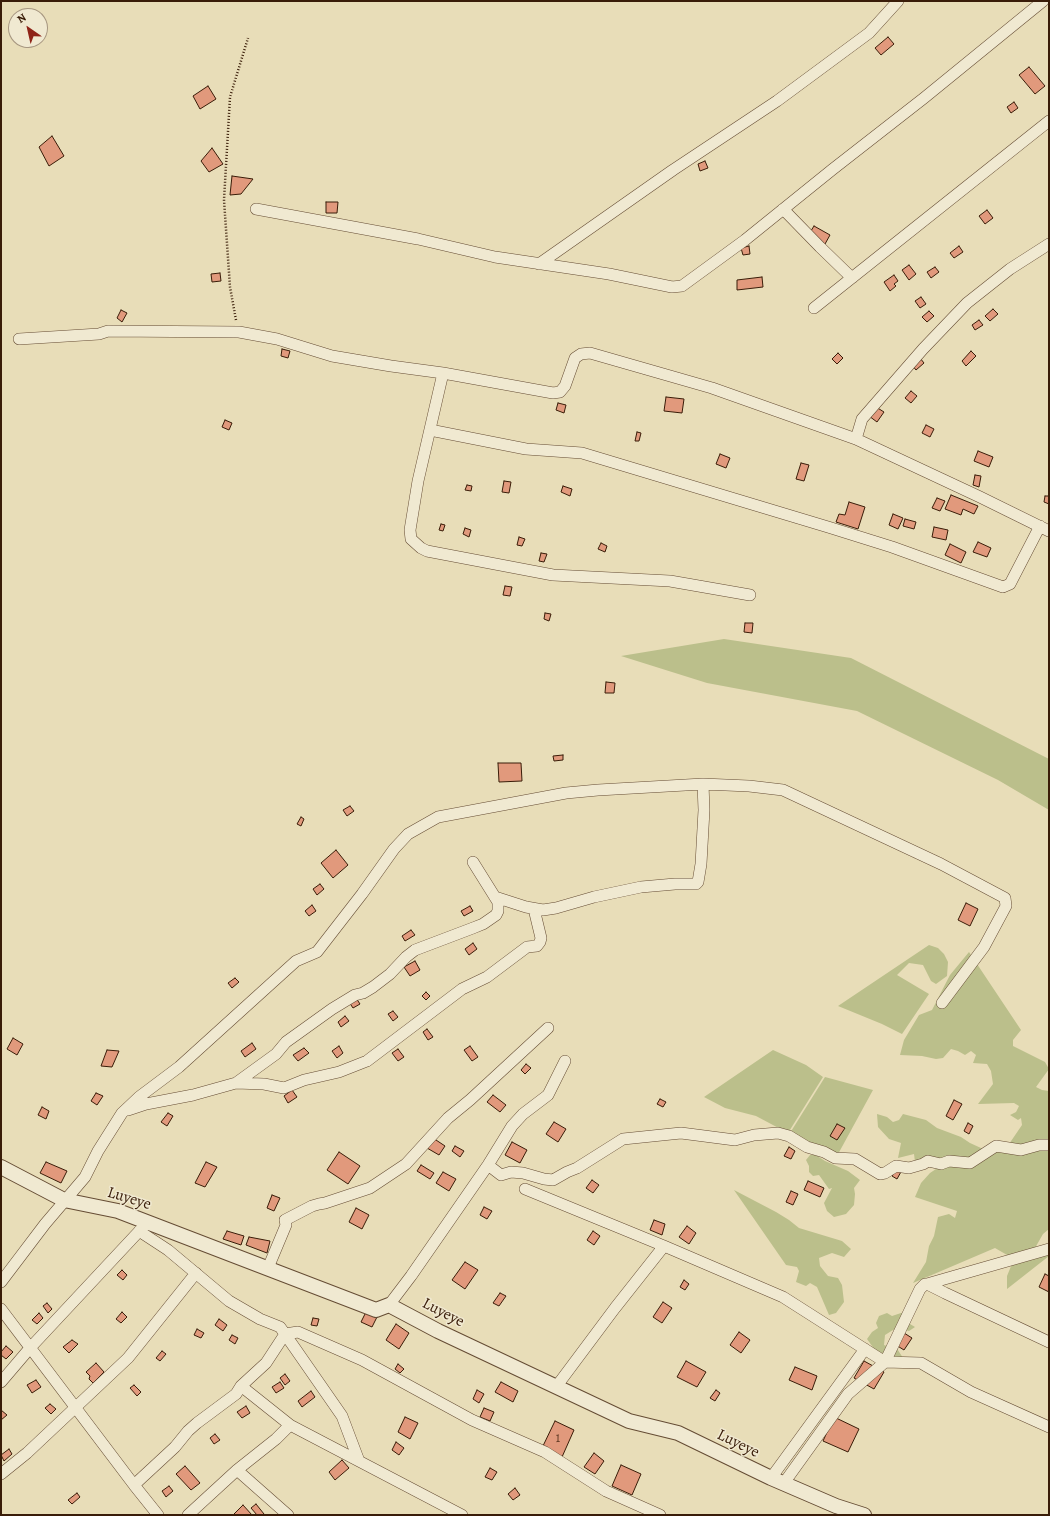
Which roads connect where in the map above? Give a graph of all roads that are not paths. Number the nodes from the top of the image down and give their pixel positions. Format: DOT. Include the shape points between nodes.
graph roads {
  1 [pos="898,1"];
  2 [pos="1043,1"];
  3 [pos="1049,121"];
  4 [pos="256,209"];
  5 [pos="783,209"];
  6 [pos="1049,244"];
  7 [pos="539,264"];
  8 [pos="852,278"];
  9 [pos="814,308"];
  10 [pos="19,339"];
  11 [pos="443,373"];
  12 [pos="430,430"];
  13 [pos="856,439"];
  14 [pos="1044,528"];
  15 [pos="750,595"];
  16 [pos="703,784"];
  17 [pos="473,862"];
  18 [pos="495,897"];
  19 [pos="534,909"];
  20 [pos="942,1003"];
  21 [pos="548,1028"];
  22 [pos="565,1061"];
  23 [pos="236,1083"];
  24 [pos="122,1113"];
  25 [pos="1049,1145"];
  26 [pos="488,1165"];
  27 [pos="1,1167"];
  28 [pos="525,1189"];
  29 [pos="64,1200"];
  30 [pos="144,1226"];
  31 [pos="664,1246"];
  32 [pos="1049,1249"];
  33 [pos="268,1268"];
  34 [pos="196,1273"];
  35 [pos="1,1282"];
  36 [pos="928,1284"];
  37 [pos="389,1305"];
  38 [pos="1,1309"];
  39 [pos="285,1334"];
  40 [pos="1049,1342"];
  41 [pos="30,1348"];
  42 [pos="865,1348"];
  43 [pos="885,1362"];
  44 [pos="1,1382"];
  45 [pos="241,1386"];
  46 [pos="556,1387"];
  47 [pos="75,1407"];
  48 [pos="290,1424"];
  49 [pos="1049,1427"];
  50 [pos="359,1462"];
  51 [pos="237,1470"];
  52 [pos="1,1474"];
  53 [pos="777,1481"];
  54 [pos="134,1485"];
  55 [pos="158,1515"];
  56 [pos="188,1515"];
  57 [pos="288,1515"];
  58 [pos="462,1515"];
  59 [pos="660,1515"];
  60 [pos="864,1515"];
  1 -- 7 [label="street" via="862,38 777,101"];
  2 -- 5 [label="street"];
  3 -- 8 [label="street"];
  4 -- 7 [label="street"];
  5 -- 7 [label="street" via="682,286 672,287 610,274"];
  5 -- 8 [label="street"];
  6 -- 13 [label="street" via="1010,268 968,303 862,419"];
  8 -- 9 [label="street"];
  10 -- 11 [label="street" via="99,334 108,331 239,332 277,339 332,356"];
  11 -- 12 [label="street"];
  11 -- 13 [label="street" via="553,393 560,392 565,386 575,358 590,353 712,388"];
  12 -- 14 [label="street" via="526,449 582,453 892,547 1003,587 1010,584"];
  12 -- 15 [label="street" via="410,530 411,539 421,548 553,576 670,581"];
  13 -- 14 [label="street"];
  16 -- 19 [label="street" via="701,864 696,884 641,887 556,908"];
  16 -- 20 [label="street" via="783,790 941,864 1005,898 1006,906 984,947"];
  16 -- 24 [label="street" via="566,793 434,818 408,834 394,849 317,952 296,961 179,1067"];
  17 -- 18 [label="street"];
  18 -- 19 [label="street"];
  18 -- 23 [label="street" via="499,904 496,915 483,924 415,950 374,987 332,1009"];
  19 -- 23 [label="street" via="541,938 537,946 527,947 486,977 462,989 367,1062 284,1088"];
  21 -- 33 [label="street" via="448,1118 406,1164 370,1188 312,1206 284,1220 286,1225"];
  22 -- 26 [label="street" via="548,1095 512,1126"];
  23 -- 24 [label="street" via="146,1104"];
  24 -- 29 [label="street" via="84,1177"];
  25 -- 26 [label="street" via="1021,1150 996,1146 970,1163 949,1161 941,1164 928,1161 909,1168 896,1166 880,1174 855,1159 836,1158 778,1133 735,1140 680,1133 623,1138 577,1168 553,1180 523,1173 511,1172 501,1175"];
  26 -- 37 [label="street"];
  27 -- 29 [label="street, Luyeye"];
  28 -- 31 [label="street"];
  29 -- 30 [label="street, Luyeye" via="118,1211"];
  29 -- 35 [label="street"];
  30 -- 33 [label="street, Luyeye"];
  30 -- 34 [label="street"];
  30 -- 41 [label="street"];
  31 -- 42 [label="street" via="783,1297"];
  31 -- 46 [label="street"];
  32 -- 36 [label="street"];
  33 -- 37 [label="street, Luyeye" via="376,1310"];
  34 -- 39 [label="street" via="230,1301 260,1319 280,1327"];
  34 -- 47 [label="street" via="128,1358"];
  36 -- 40 [label="street"];
  36 -- 43 [label="street" via="924,1284 920,1289"];
  37 -- 46 [label="street, Luyeye"];
  38 -- 41 [label="street"];
  39 -- 45 [label="street" via="266,1363"];
  39 -- 50 [label="street" via="342,1416"];
  39 -- 59 [label="street" via="298,1332 362,1360 472,1420 545,1452 606,1491"];
  41 -- 44 [label="street"];
  41 -- 47 [label="street"];
  42 -- 43 [label="street"];
  42 -- 53 [label="street"];
  43 -- 49 [label="street" via="921,1363 971,1392"];
  43 -- 53 [label="street" via="848,1394"];
  45 -- 48 [label="street"];
  45 -- 54 [label="street" via="236,1394 188,1431 175,1447"];
  46 -- 53 [label="street, Luyeye" via="629,1421 678,1433"];
  47 -- 52 [label="street"];
  47 -- 54 [label="street"];
  48 -- 50 [label="street"];
  48 -- 51 [label="street" via="276,1439"];
  50 -- 58 [label="street"];
  51 -- 56 [label="street"];
  51 -- 57 [label="street"];
  53 -- 60 [label="street, Luyeye"];
  54 -- 55 [label="street"];
}
